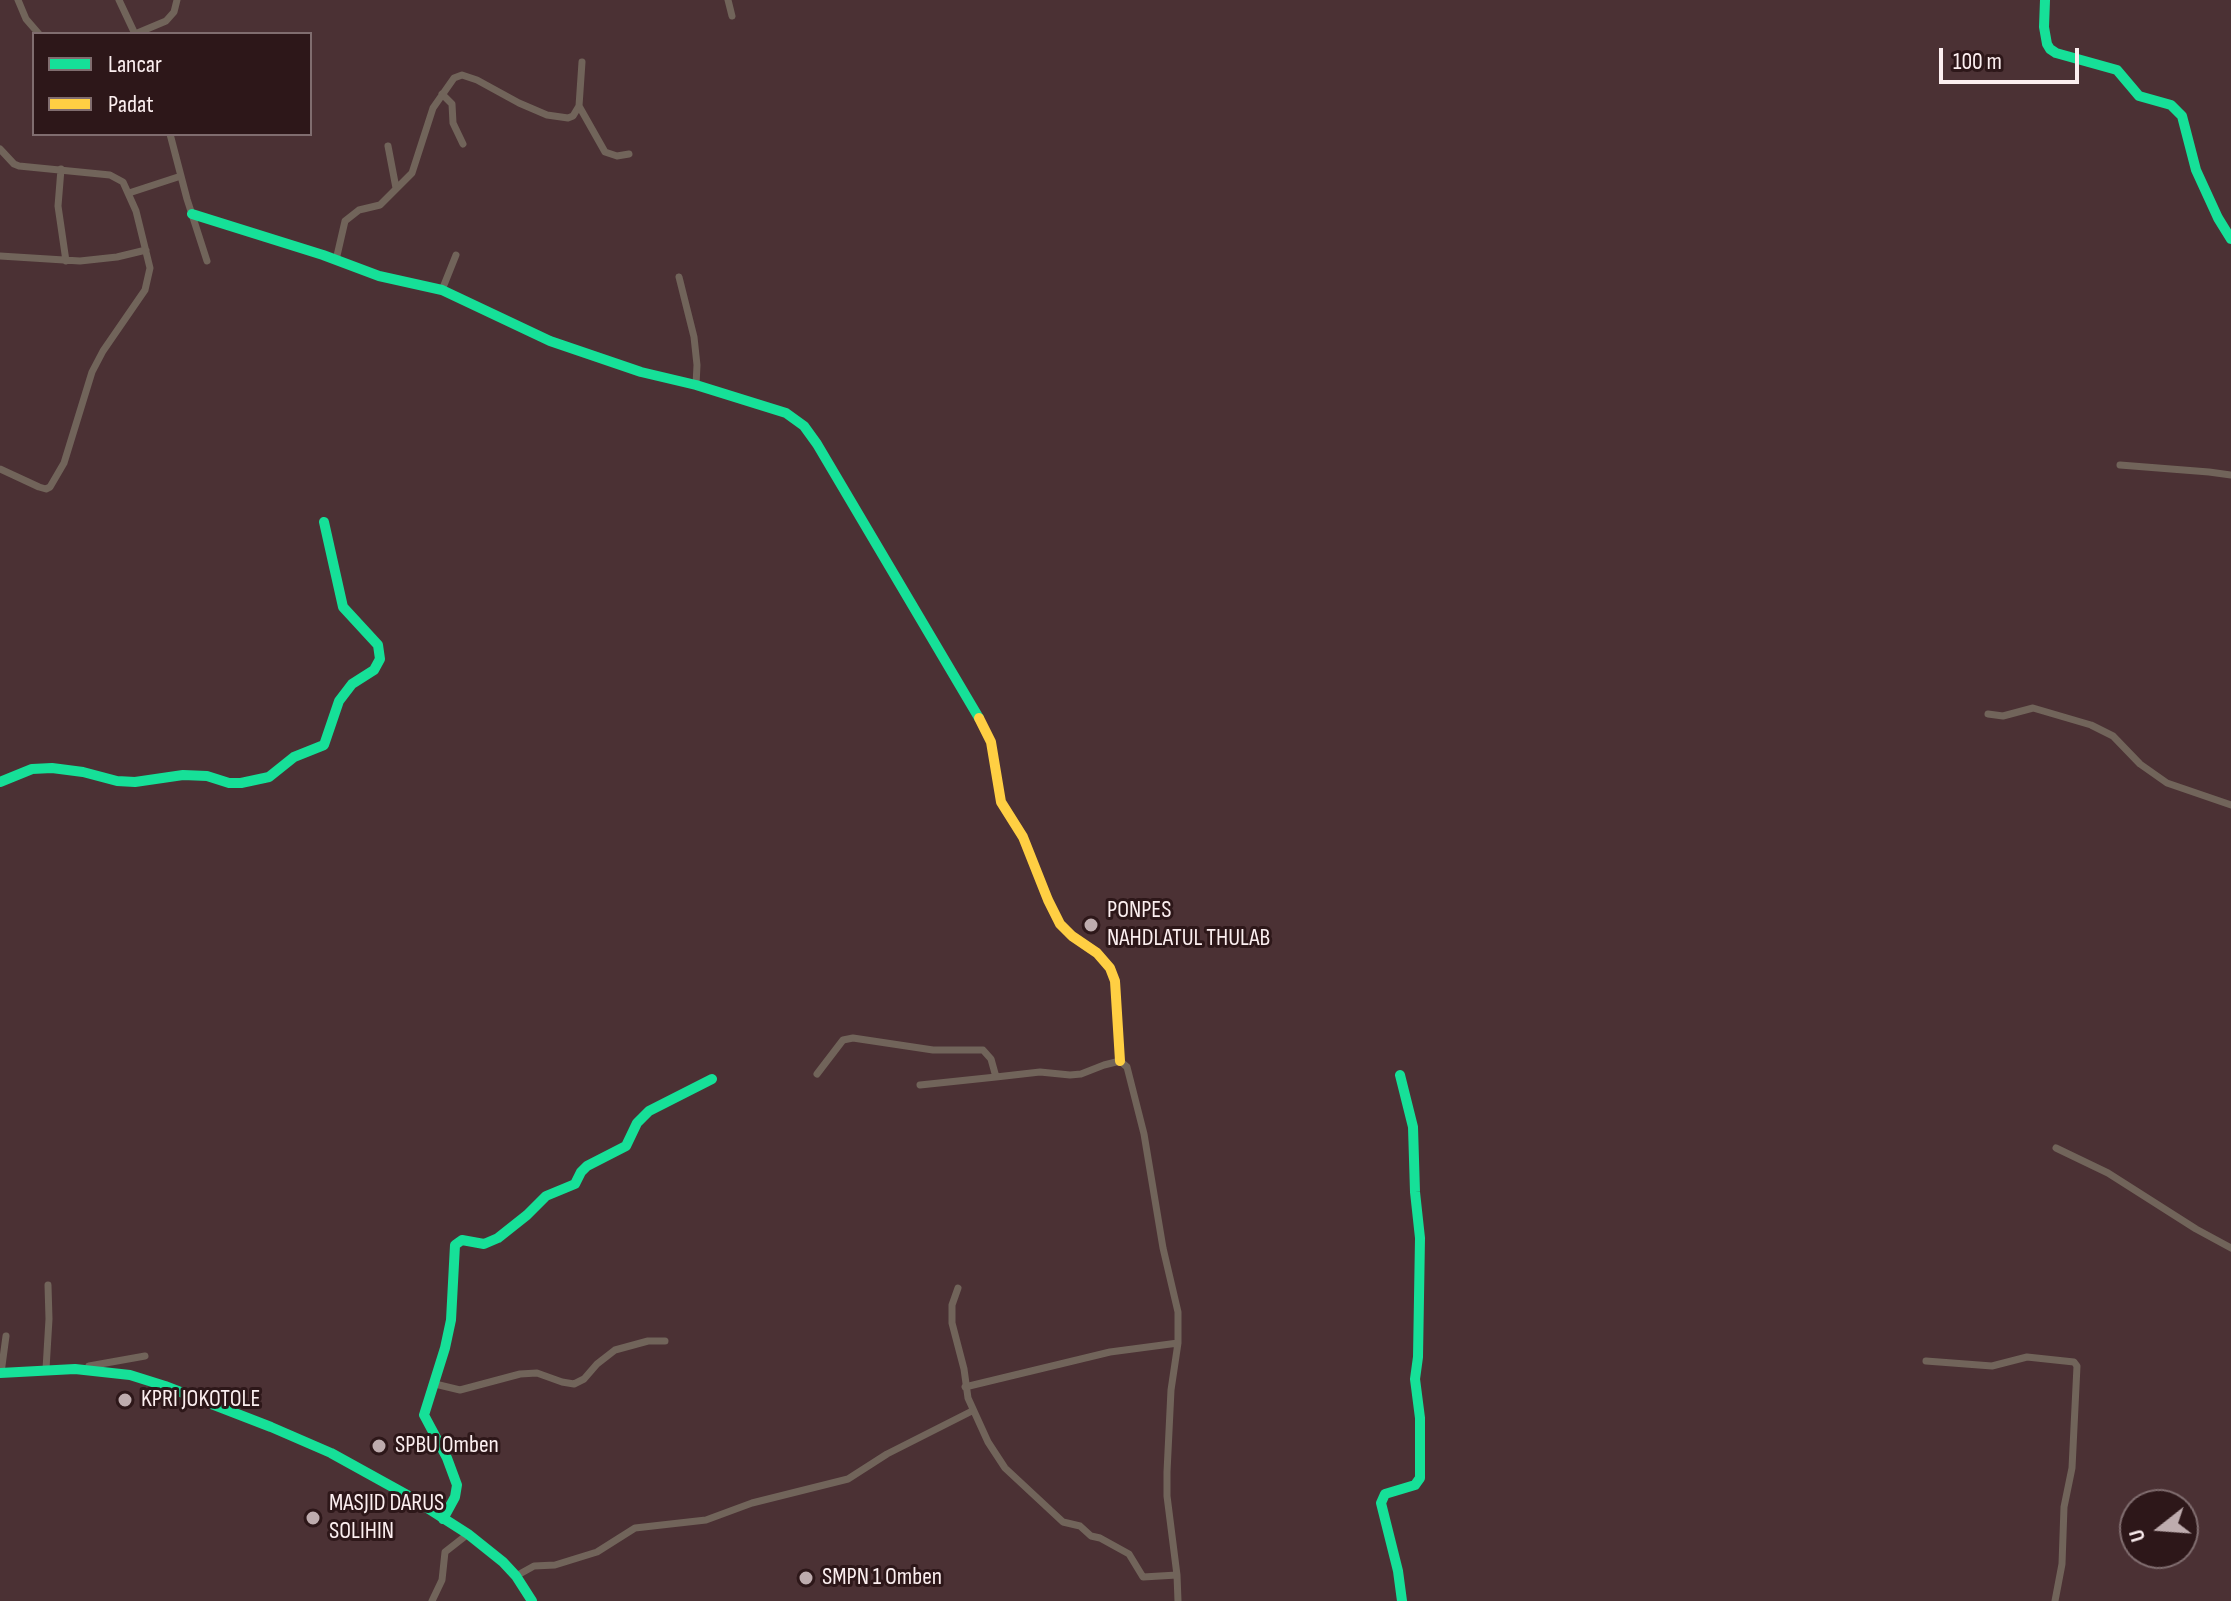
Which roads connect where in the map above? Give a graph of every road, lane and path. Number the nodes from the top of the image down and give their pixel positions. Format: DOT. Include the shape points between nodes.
graph roads {
  1 [pos="18,0"];
  2 [pos="119,0"];
  3 [pos="177,0"];
  4 [pos="728,0"];
  5 [pos="2045,0"];
  6 [pos="732,16"];
  7 [pos="37,32"];
  8 [pos="134,32"];
  9 [pos="140,32"];
  10 [pos="582,62"];
  11 [pos="442,94"];
  12 [pos="579,106"];
  13 [pos="171,136"];
  14 [pos="463,144"];
  15 [pos="388,146"];
  16 [pos="0,149"];
  17 [pos="629,154"];
  18 [pos="61,169"];
  19 [pos="181,176"];
  20 [pos="396,188"];
  21 [pos="129,193"];
  22 [pos="192,214"];
  23 [pos="2218,218"];
  24 [pos="2231,218"];
  25 [pos="2231,239"];
  26 [pos="146,250"];
  27 [pos="456,255"];
  28 [pos="0,256"];
  29 [pos="336,260"];
  30 [pos="66,261"];
  31 [pos="207,261"];
  32 [pos="679,277"];
  33 [pos="442,290"];
  34 [pos="696,385"];
  35 [pos="2120,465"];
  36 [pos="0,469"];
  37 [pos="2231,475"];
  38 [pos="324,522"];
  39 [pos="1988,714"];
  40 [pos="0,782"];
  41 [pos="2231,805"];
  42 [pos="1120,1061"];
  43 [pos="817,1074"];
  44 [pos="1400,1075"];
  45 [pos="996,1077"];
  46 [pos="712,1079"];
  47 [pos="920,1085"];
  48 [pos="2056,1148"];
  49 [pos="2231,1248"];
  50 [pos="48,1285"];
  51 [pos="958,1288"];
  52 [pos="6,1336"];
  53 [pos="665,1341"];
  54 [pos="1178,1343"];
  55 [pos="145,1356"];
  56 [pos="1926,1361"];
  57 [pos="46,1369"];
  58 [pos="75,1369"];
  59 [pos="0,1373"];
  60 [pos="435,1384"];
  61 [pos="965,1387"];
  62 [pos="972,1411"];
  63 [pos="443,1519"];
  64 [pos="468,1534"];
  65 [pos="1177,1575"];
  66 [pos="516,1576"];
  67 [pos="432,1601"];
  68 [pos="532,1601"];
  69 [pos="1178,1601"];
  70 [pos="1402,1601"];
  71 [pos="2055,1601"];
  1 -- 7 [label="street"];
  2 -- 8 [label="street"];
  3 -- 9 [label="street" via="166,21"];
  4 -- 6 [label="street"];
  5 -- 23 [label="street" via="2050,49 2117,70 2139,96 2171,105 2182,116 2196,170"];
  10 -- 12 [label="street"];
  11 -- 12 [label="street" via="462,75 547,115 568,118"];
  11 -- 14 [label="street" via="452,104 453,123"];
  11 -- 20 [label="street" via="412,173"];
  12 -- 17 [label="street" via="605,152"];
  13 -- 19 [label="street"];
  15 -- 20 [label="street"];
  16 -- 18 [label="street" via="19,166"];
  18 -- 21 [label="street" via="117,177"];
  18 -- 30 [label="street" via="58,206"];
  19 -- 21 [label="street"];
  19 -- 22 [label="street"];
  20 -- 29 [label="street" via="380,205 359,210 345,221"];
  21 -- 26 [label="street"];
  22 -- 29 [label="street"];
  22 -- 31 [label="street"];
  23 -- 24 [label="street"];
  23 -- 25 [label="street"];
  26 -- 30 [label="street"];
  26 -- 36 [label="street" via="150,268 145,290 92,372 53,483 46,489"];
  27 -- 33 [label="street"];
  28 -- 30 [label="street"];
  29 -- 33 [label="street"];
  32 -- 34 [label="street" via="694,337"];
  33 -- 34 [label="street" via="550,341 629,369"];
  34 -- 42 [label="street" via="786,413 817,444 986,729 1001,802 1023,837 1060,924 1110,968"];
  35 -- 37 [label="street"];
  38 -- 40 [label="street" via="341,602 378,645 380,659 339,701 324,745 294,757 269,777 241,783 183,775 117,781 52,768 32,769"];
  39 -- 41 [label="street" via="2033,708 2091,725 2113,736 2167,783"];
  42 -- 45 [label="street" via="1081,1074"];
  42 -- 54 [label="street" via="1129,1071 1144,1134 1178,1312"];
  43 -- 45 [label="street" via="843,1040 853,1038 933,1050 983,1050"];
  44 -- 70 [label="street" via="1413,1127 1420,1238 1415,1379 1420,1478 1408,1489 1385,1494 1381,1503"];
  45 -- 47 [label="street"];
  46 -- 60 [label="street" via="649,1111 626,1146 587,1166 575,1184 546,1196 498,1238 455,1245 451,1320"];
  48 -- 49 [label="street" via="2108,1173"];
  50 -- 57 [label="street"];
  51 -- 61 [label="street" via="952,1323"];
  52 -- 59 [label="street"];
  53 -- 60 [label="street" via="615,1350 574,1384 537,1373 460,1390"];
  54 -- 61 [label="street" via="1110,1352"];
  54 -- 65 [label="street" via="1167,1472"];
  55 -- 58 [label="street"];
  56 -- 71 [label="street" via="1992,1366 2027,1357 2076,1363 2072,1468"];
  57 -- 58 [label="street"];
  57 -- 59 [label="street"];
  58 -- 63 [label="street" via="143,1379 271,1427 331,1453"];
  60 -- 63 [label="street" via="424,1415 457,1485"];
  61 -- 62 [label="street"];
  62 -- 65 [label="street" via="1005,1468 1063,1522 1129,1554 1143,1577"];
  62 -- 66 [label="street" via="848,1479 706,1520 635,1528 597,1552 534,1566"];
  63 -- 64 [label="street"];
  64 -- 66 [label="street"];
  64 -- 67 [label="street" via="445,1552 442,1580"];
  65 -- 69 [label="street"];
  66 -- 68 [label="street"];
}
